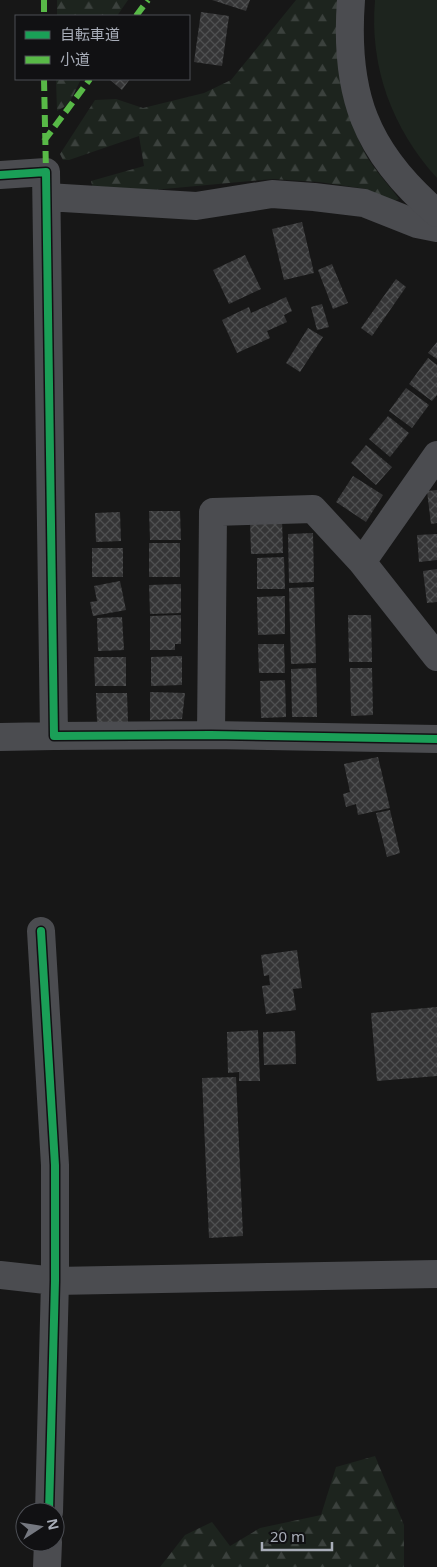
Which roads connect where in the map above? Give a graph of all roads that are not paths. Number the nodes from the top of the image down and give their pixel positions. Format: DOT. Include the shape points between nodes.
graph roads {
  1 [pos="351,0"];
  2 [pos="0,175"];
  3 [pos="47,197"];
  4 [pos="437,213"];
  5 [pos="437,228"];
  6 [pos="437,455"];
  7 [pos="362,562"];
  8 [pos="437,657"];
  9 [pos="211,735"];
  10 [pos="54,736"];
  11 [pos="0,737"];
  12 [pos="437,739"];
  13 [pos="41,931"];
  14 [pos="437,1274"];
  15 [pos="0,1275"];
  16 [pos="55,1281"];
  17 [pos="49,1502"];
  18 [pos="48,1552"];
  19 [pos="47,1567"];
  1 -- 4 [label="street" via="351,73 372,138 398,176"];
  2 -- 3 [label="street" via="46,172"];
  3 -- 5 [label="street" via="196,206 272,194 314,197 364,203 416,224"];
  3 -- 10 [label="street"];
  6 -- 7 [label="street"];
  7 -- 8 [label="street"];
  7 -- 9 [label="street" via="313,508 213,512"];
  9 -- 10 [label="street"];
  9 -- 12 [label="street"];
  10 -- 11 [label="street"];
  13 -- 16 [label="street" via="56,1165"];
  14 -- 16 [label="street"];
  15 -- 16 [label="street"];
  16 -- 17 [label="street"];
  18 -- 19 [label="street"];
}
